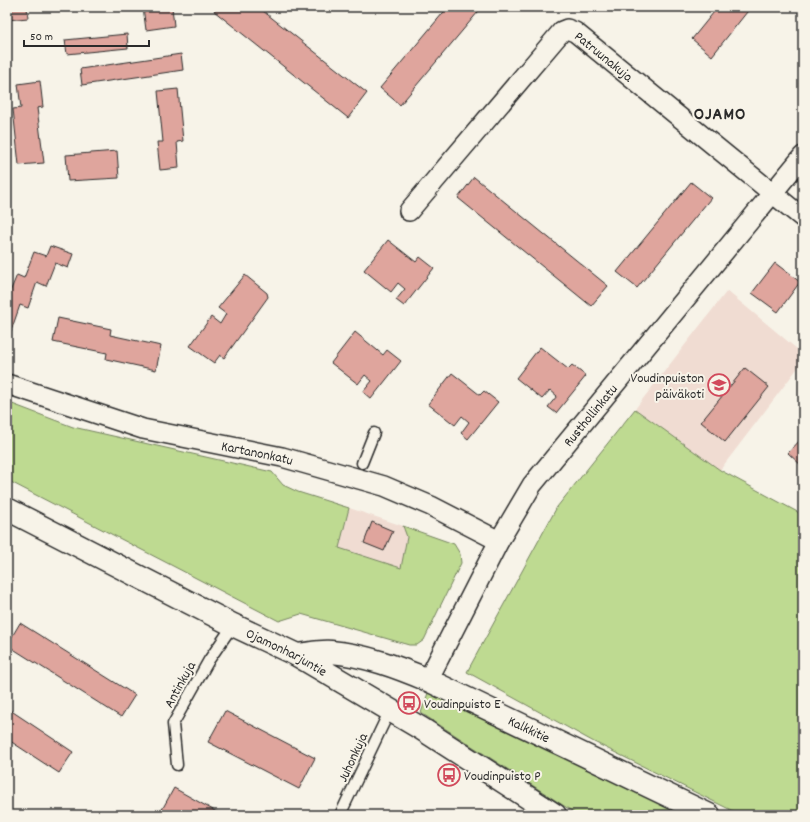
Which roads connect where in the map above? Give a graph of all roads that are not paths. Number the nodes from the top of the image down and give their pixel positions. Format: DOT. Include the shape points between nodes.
graph roads {
  1 [pos="803,156"];
  2 [pos="773,192"];
  3 [pos="409,211"];
  4 [pos="803,218"];
  5 [pos="7,384"];
  6 [pos="374,433"];
  7 [pos="362,463"];
  8 [pos="7,509"];
  9 [pos="499,541"];
  10 [pos="233,625"];
  11 [pos="297,655"];
  12 [pos="428,680"];
  13 [pos="390,710"];
  14 [pos="177,765"];
  15 [pos="340,815"];
  16 [pos="555,815"];
  17 [pos="709,815"];
  1 -- 2 [label="street, Rusthollinkatu"];
  2 -- 3 [label="street, Patruunakuja" via="575,32 567,29 562,31"];
  2 -- 4 [label="street"];
  2 -- 9 [label="street, Rusthollinkatu" via="532,485"];
  5 -- 9 [label="street, Kartanonkatu" via="143,429 282,457 377,484 431,506"];
  6 -- 7 [label="lane"];
  8 -- 10 [label="main road, Ojamonharjuntie"];
  9 -- 12 [label="street, Rusthollinkatu"];
  10 -- 11 [label="main road, Ojamonharjuntie"];
  10 -- 14 [label="lane, Antinkuja" via="209,660 173,724"];
  11 -- 12 [label="main road, Kalkkitie" via="330,652 378,661"];
  11 -- 13 [label="main road, Ojamonharjuntie"];
  12 -- 17 [label="main road, Kalkkitie"];
  13 -- 15 [label="lane, Juhonkuja"];
  13 -- 16 [label="main road, Ojamonharjuntie"];
}
